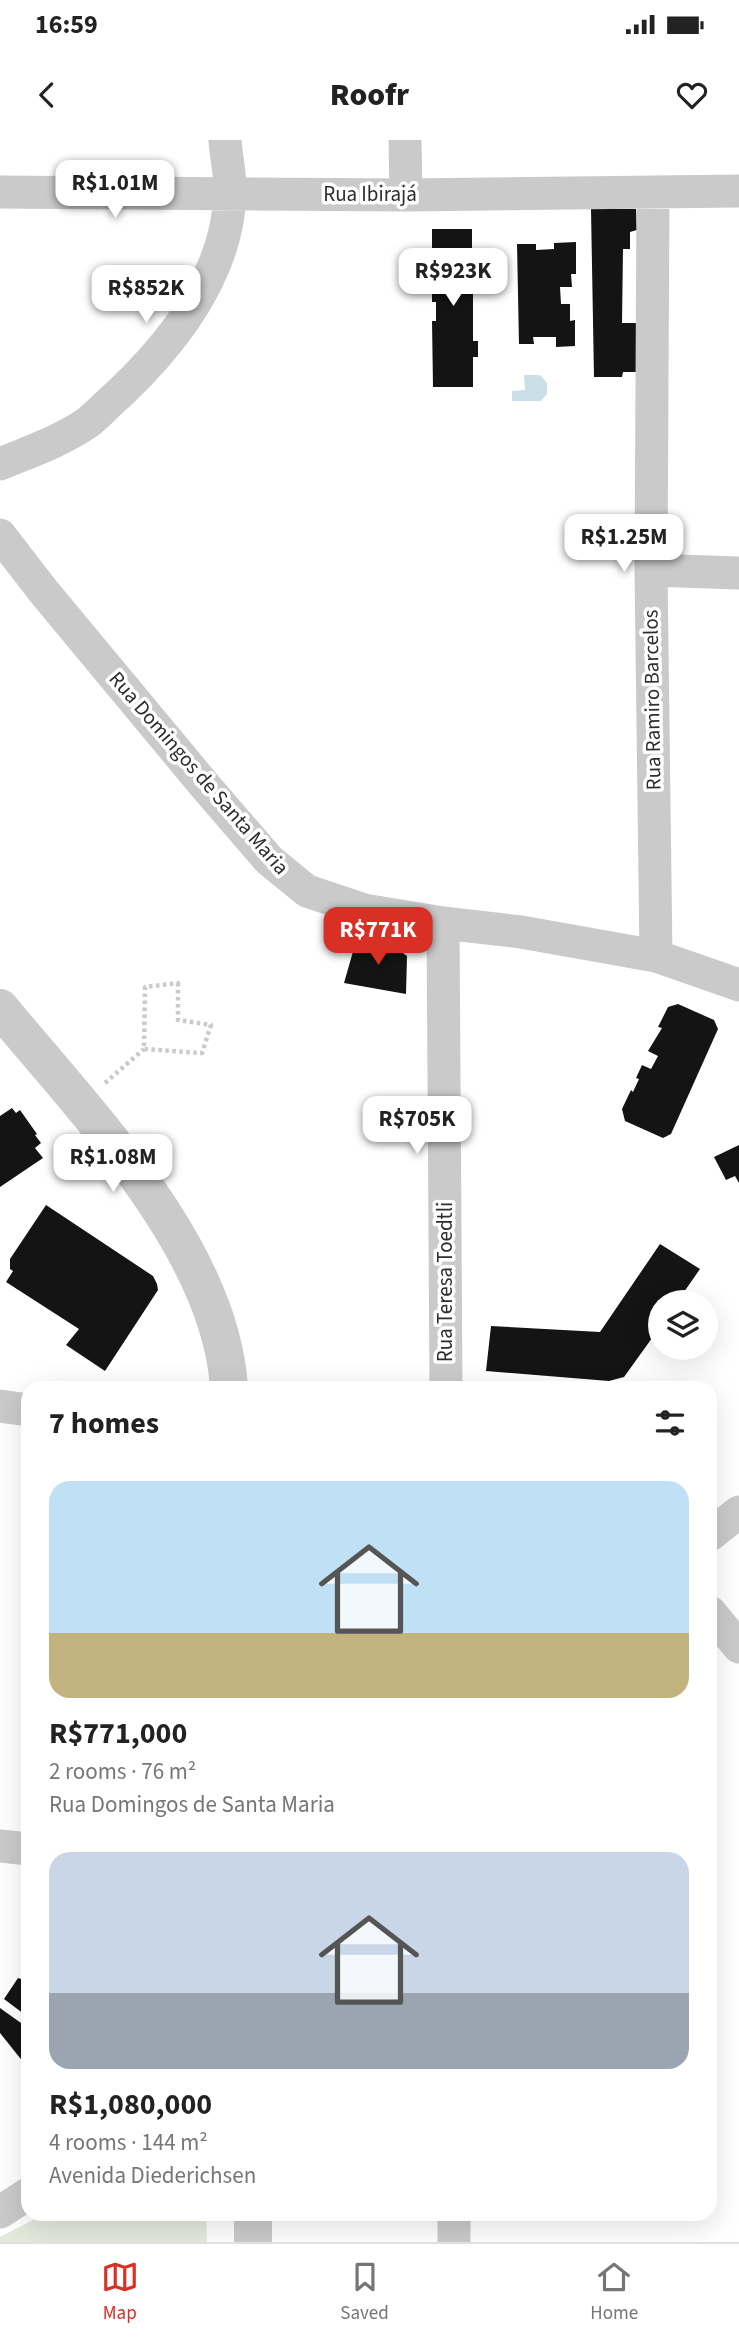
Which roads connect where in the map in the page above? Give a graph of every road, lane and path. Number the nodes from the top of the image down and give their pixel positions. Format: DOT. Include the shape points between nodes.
graph roads {
  1 [pos="225,140"];
  2 [pos="405,140"];
  3 [pos="739,191"];
  4 [pos="0,192"];
  5 [pos="230,193"];
  6 [pos="653,193"];
  7 [pos="406,195"];
  8 [pos="0,464"];
  9 [pos="0,535"];
  10 [pos="651,570"];
  11 [pos="739,573"];
  12 [pos="443,923"];
  13 [pos="656,956"];
  14 [pos="739,985"];
  15 [pos="0,1008"];
  16 [pos="144,1049"];
  17 [pos="80,1104"];
  18 [pos="228,1381"];
  19 [pos="446,1381"];
  20 [pos="0,1406"];
  21 [pos="21,1409"];
  22 [pos="739,1513"];
  23 [pos="717,1530"];
  24 [pos="717,1620"];
  25 [pos="739,1647"];
  26 [pos="0,1846"];
  27 [pos="21,1848"];
  28 [pos="21,2198"];
  29 [pos="0,2212"];
  30 [pos="253,2221"];
  31 [pos="454,2221"];
  32 [pos="253,2242"];
  33 [pos="454,2242"];
  1 -- 5 [label="street"];
  2 -- 7 [label="street"];
  3 -- 6 [label="street, Rua Ibirajá"];
  4 -- 5 [label="street, Rua Ibirajá"];
  5 -- 7 [label="street, Rua Ibirajá"];
  5 -- 8 [label="street" via="217,260 191,312 147,368 87,423"];
  6 -- 7 [label="street, Rua Ibirajá"];
  6 -- 10 [label="street, Rua Ramiro Barcelos"];
  9 -- 12 [label="street, Rua Domingos de Santa Maria" via="206,787 290,879 307,891 364,910"];
  10 -- 11 [label="street"];
  10 -- 13 [label="street, Rua Ramiro Barcelos"];
  12 -- 13 [label="street, Rua Domingos de Santa Maria"];
  12 -- 19 [label="street, Rua Teresa Toedtli"];
  13 -- 14 [label="street, Rua Domingos de Santa Maria"];
  15 -- 17 [label="street"];
  16 -- 16 [label="path" via="145,987 178,983 178,1020 211,1025 202,1053"];
  16 -- 17 [label="path"];
  17 -- 18 [label="street" via="170,1224 202,1284 222,1343"];
  20 -- 21 [label="street"];
  22 -- 23 [label="street"];
  24 -- 25 [label="street"];
  26 -- 27 [label="street"];
  28 -- 29 [label="street"];
  30 -- 32 [label="street"];
  31 -- 33 [label="street"];
}
